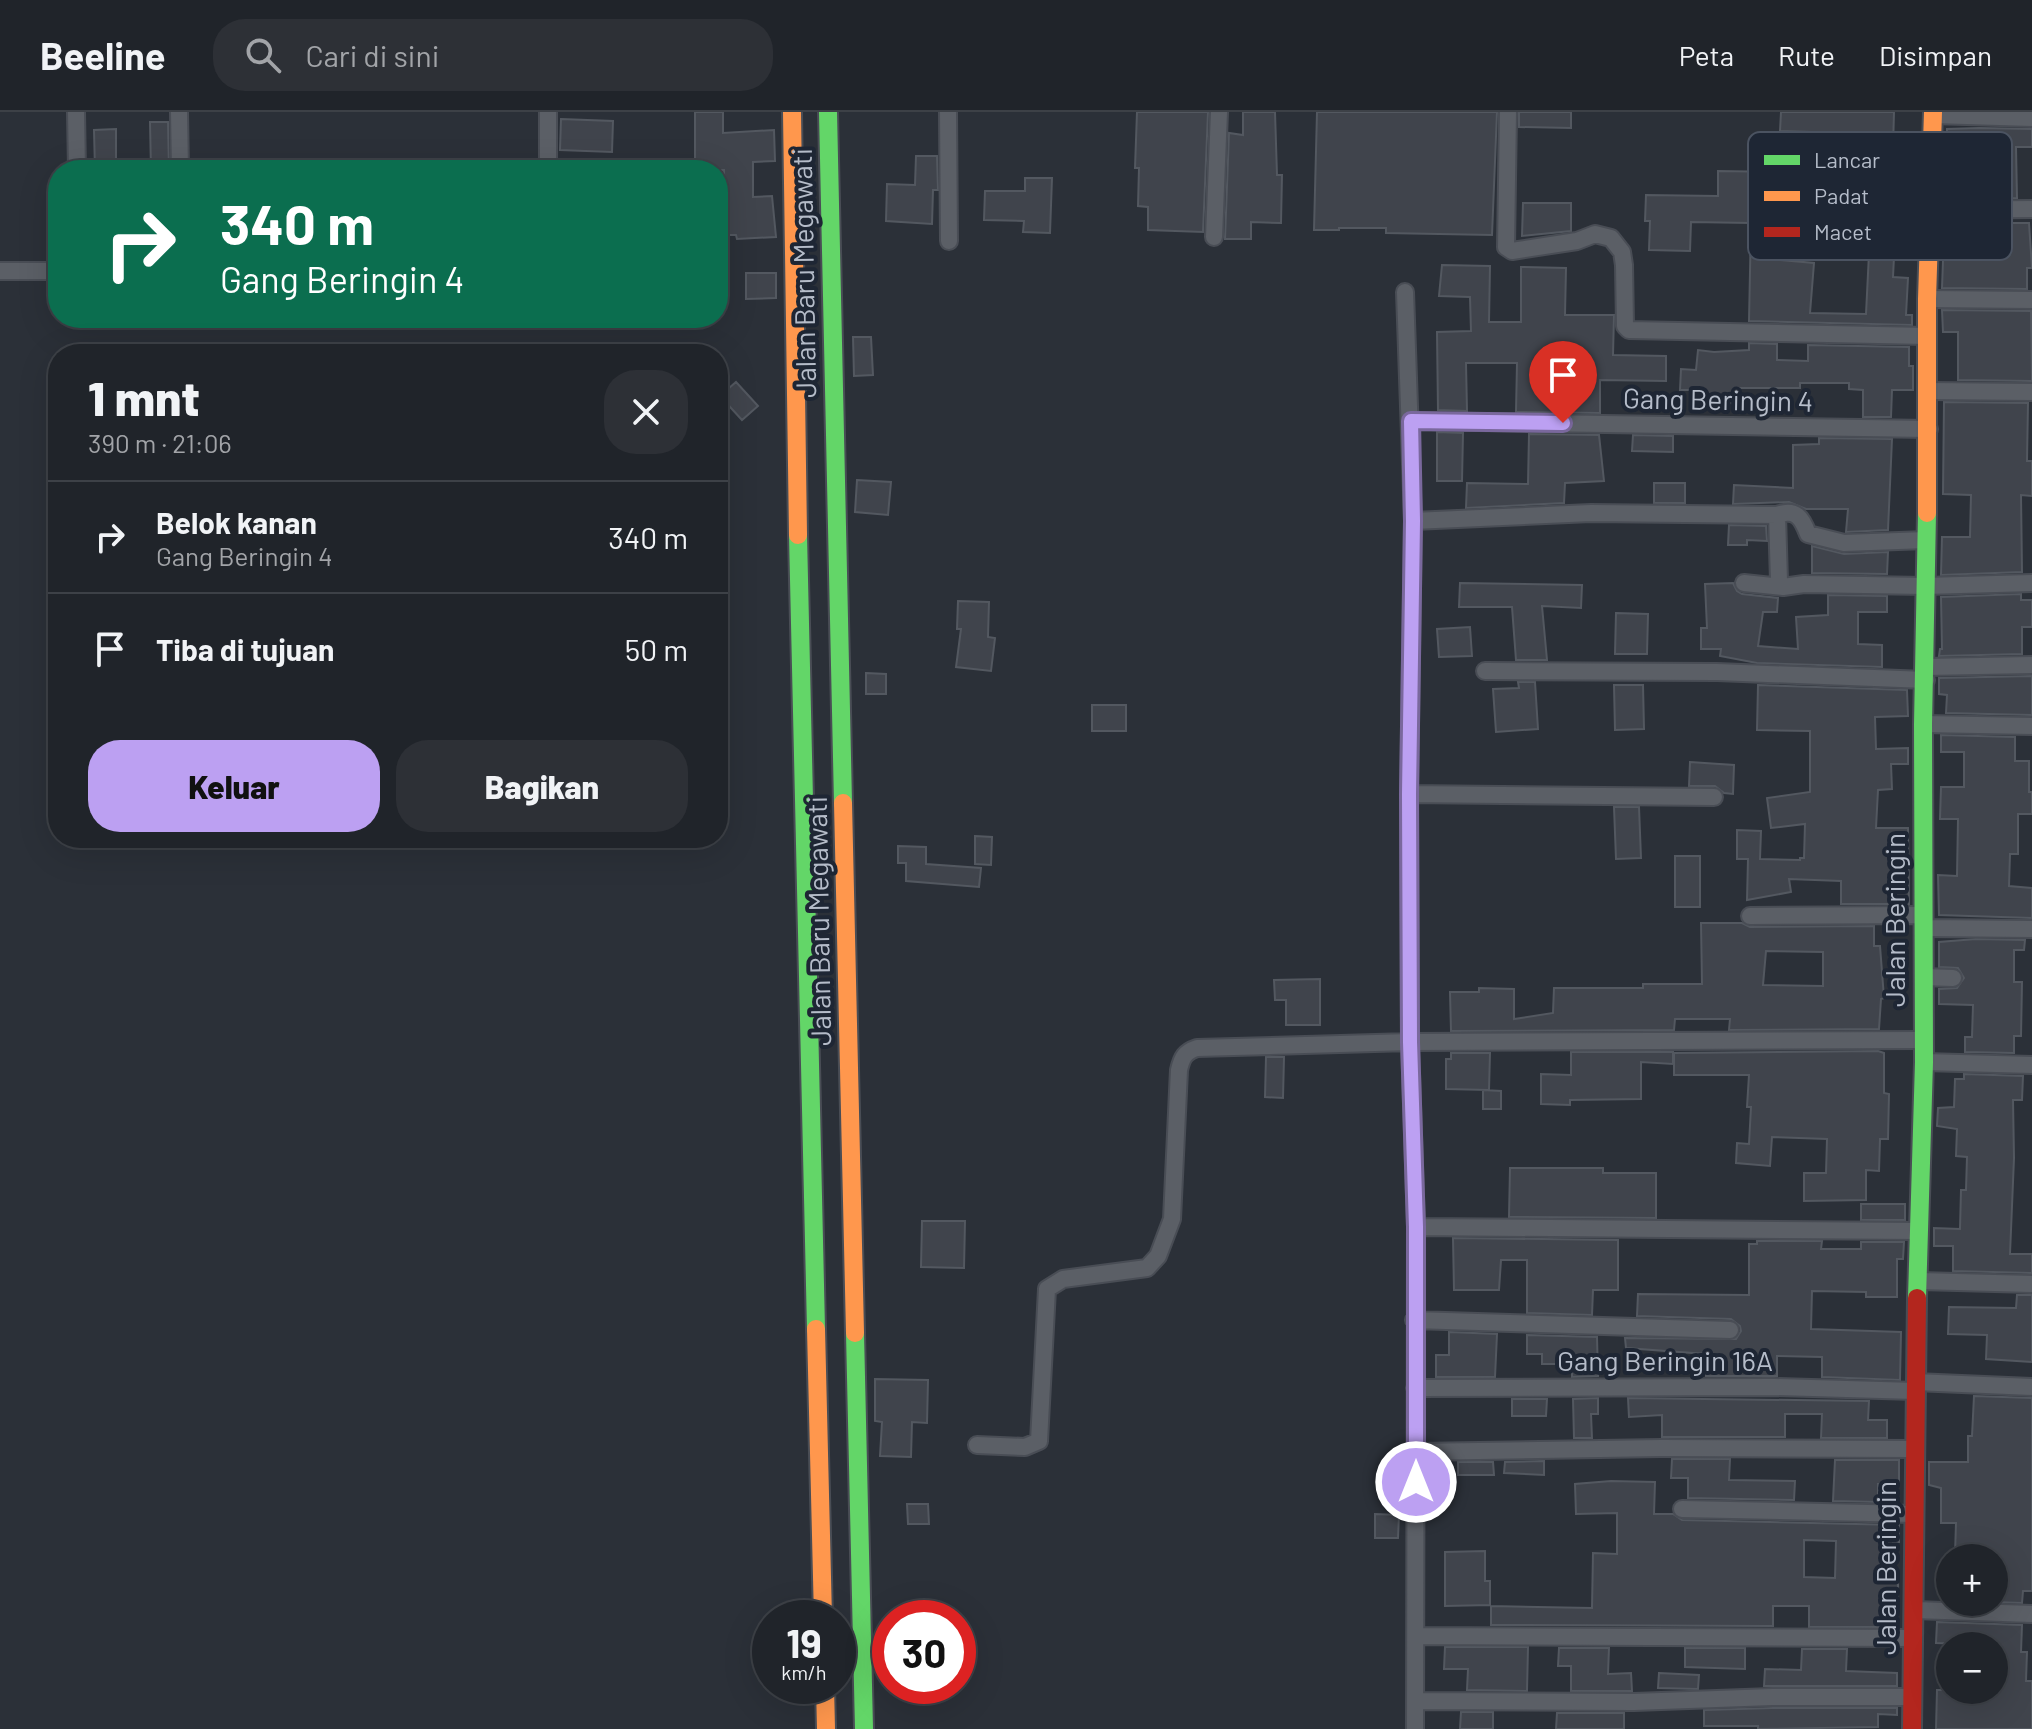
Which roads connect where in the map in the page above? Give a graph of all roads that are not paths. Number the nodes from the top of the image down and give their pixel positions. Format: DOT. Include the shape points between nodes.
graph roads {
  1 [pos="76,112"];
  2 [pos="179,112"];
  3 [pos="548,112"];
  4 [pos="792,112"];
  5 [pos="828,112"];
  6 [pos="948,112"];
  7 [pos="1219,112"];
  8 [pos="1508,112"];
  9 [pos="1933,113"];
  10 [pos="2032,118"];
  11 [pos="77,160"];
  12 [pos="180,160"];
  13 [pos="548,160"];
  14 [pos="2032,209"];
  15 [pos="2012,211"];
  16 [pos="1214,237"];
  17 [pos="949,241"];
  18 [pos="1928,260"];
  19 [pos="0,271"];
  20 [pos="48,271"];
  21 [pos="1405,292"];
  22 [pos="1927,299"];
  23 [pos="2032,300"];
  24 [pos="1927,336"];
  25 [pos="1928,391"];
  26 [pos="2032,392"];
  27 [pos="1411,421"];
  28 [pos="1929,429"];
  29 [pos="1777,515"];
  30 [pos="1413,521"];
  31 [pos="1926,540"];
  32 [pos="1744,583"];
  33 [pos="2032,583"];
  34 [pos="1925,586"];
  35 [pos="1783,587"];
  36 [pos="2032,665"];
  37 [pos="1485,671"];
  38 [pos="1926,674"];
  39 [pos="821,708"];
  40 [pos="1923,724"];
  41 [pos="2032,726"];
  42 [pos="823,788"];
  43 [pos="1409,794"];
  44 [pos="1714,797"];
  45 [pos="1750,916"];
  46 [pos="1923,921"];
  47 [pos="2032,929"];
  48 [pos="1923,977"];
  49 [pos="1953,978"];
  50 [pos="1922,1040"];
  51 [pos="1410,1042"];
  52 [pos="1924,1062"];
  53 [pos="2032,1065"];
  54 [pos="1416,1227"];
  55 [pos="1919,1231"];
  56 [pos="1919,1281"];
  57 [pos="2032,1284"];
  58 [pos="1414,1320"];
  59 [pos="1730,1330"];
  60 [pos="1915,1387"];
  61 [pos="2032,1387"];
  62 [pos="1415,1388"];
  63 [pos="977,1445"];
  64 [pos="1914,1449"];
  65 [pos="1416,1452"];
  66 [pos="1682,1509"];
  67 [pos="1914,1514"];
  68 [pos="823,1600"];
  69 [pos="1914,1610"];
  70 [pos="2032,1614"];
  71 [pos="1416,1636"];
  72 [pos="1914,1638"];
  73 [pos="1913,1697"];
  74 [pos="1415,1701"];
  75 [pos="825,1704"];
  76 [pos="826,1729"];
  77 [pos="864,1729"];
  78 [pos="1415,1729"];
  79 [pos="1912,1729"];
  1 -- 11 [label="street"];
  2 -- 12 [label="street"];
  3 -- 13 [label="street"];
  4 -- 39 [label="main road, Jalan Baru Megawati"];
  5 -- 39 [label="main road, Jalan Baru Megawati"];
  6 -- 17 [label="street"];
  7 -- 16 [label="street"];
  8 -- 24 [label="street" via="1506,247 1523,251 1595,234 1611,238 1622,252 1629,330"];
  9 -- 10 [label="street"];
  14 -- 15 [label="street"];
  18 -- 22 [label="main road, Jalan Beringin"];
  19 -- 20 [label="street"];
  21 -- 27 [label="street"];
  22 -- 23 [label="street"];
  22 -- 24 [label="main road, Jalan Beringin"];
  24 -- 25 [label="main road, Jalan Beringin"];
  25 -- 26 [label="street"];
  25 -- 28 [label="main road, Jalan Beringin"];
  27 -- 28 [label="street, Gang Beringin 4"];
  27 -- 30 [label="street"];
  28 -- 31 [label="main road, Jalan Beringin"];
  29 -- 30 [label="street" via="1591,513"];
  29 -- 31 [label="street" via="1795,514 1808,534 1835,542"];
  29 -- 35 [label="street"];
  30 -- 43 [label="street"];
  31 -- 34 [label="main road, Jalan Beringin"];
  32 -- 35 [label="street"];
  33 -- 34 [label="street"];
  34 -- 35 [label="street"];
  34 -- 38 [label="main road, Jalan Beringin"];
  36 -- 38 [label="street"];
  37 -- 38 [label="street"];
  38 -- 40 [label="main road, Jalan Beringin"];
  39 -- 42 [label="main road, Jalan Baru Megawati"];
  39 -- 42 [label="main road, Jalan Baru Megawati"];
  40 -- 41 [label="street"];
  40 -- 46 [label="main road, Jalan Beringin"];
  42 -- 68 [label="main road, Jalan Baru Megawati"];
  42 -- 77 [label="main road, Jalan Baru Megawati"];
  43 -- 44 [label="street"];
  43 -- 51 [label="street"];
  45 -- 46 [label="street"];
  46 -- 47 [label="street"];
  46 -- 48 [label="main road, Jalan Beringin"];
  48 -- 49 [label="street"];
  48 -- 50 [label="main road, Jalan Beringin"];
  50 -- 51 [label="street"];
  50 -- 52 [label="main road, Jalan Beringin"];
  51 -- 54 [label="street"];
  51 -- 63 [label="street" via="1188,1051 1179,1070 1172,1219 1158,1256 1147,1268 1063,1279 1047,1289 1039,1441 1025,1447"];
  52 -- 53 [label="street"];
  52 -- 55 [label="main road, Jalan Beringin"];
  54 -- 55 [label="street"];
  54 -- 58 [label="street"];
  55 -- 56 [label="main road, Jalan Beringin"];
  56 -- 57 [label="street"];
  56 -- 60 [label="main road, Jalan Beringin"];
  58 -- 59 [label="street"];
  58 -- 62 [label="street"];
  60 -- 61 [label="street, Gang Beringin 16A"];
  60 -- 62 [label="street, Gang Beringin 16A"];
  60 -- 64 [label="main road, Jalan Beringin"];
  62 -- 65 [label="street"];
  64 -- 65 [label="street"];
  64 -- 67 [label="main road, Jalan Beringin"];
  65 -- 71 [label="street"];
  66 -- 67 [label="street"];
  67 -- 69 [label="main road, Jalan Beringin"];
  69 -- 70 [label="street"];
  69 -- 72 [label="main road, Jalan Beringin"];
  71 -- 72 [label="street"];
  71 -- 74 [label="street"];
  72 -- 73 [label="main road, Jalan Beringin"];
  73 -- 74 [label="street"];
  73 -- 79 [label="main road, Jalan Beringin"];
  74 -- 78 [label="street"];
  75 -- 76 [label="main road"];
}
